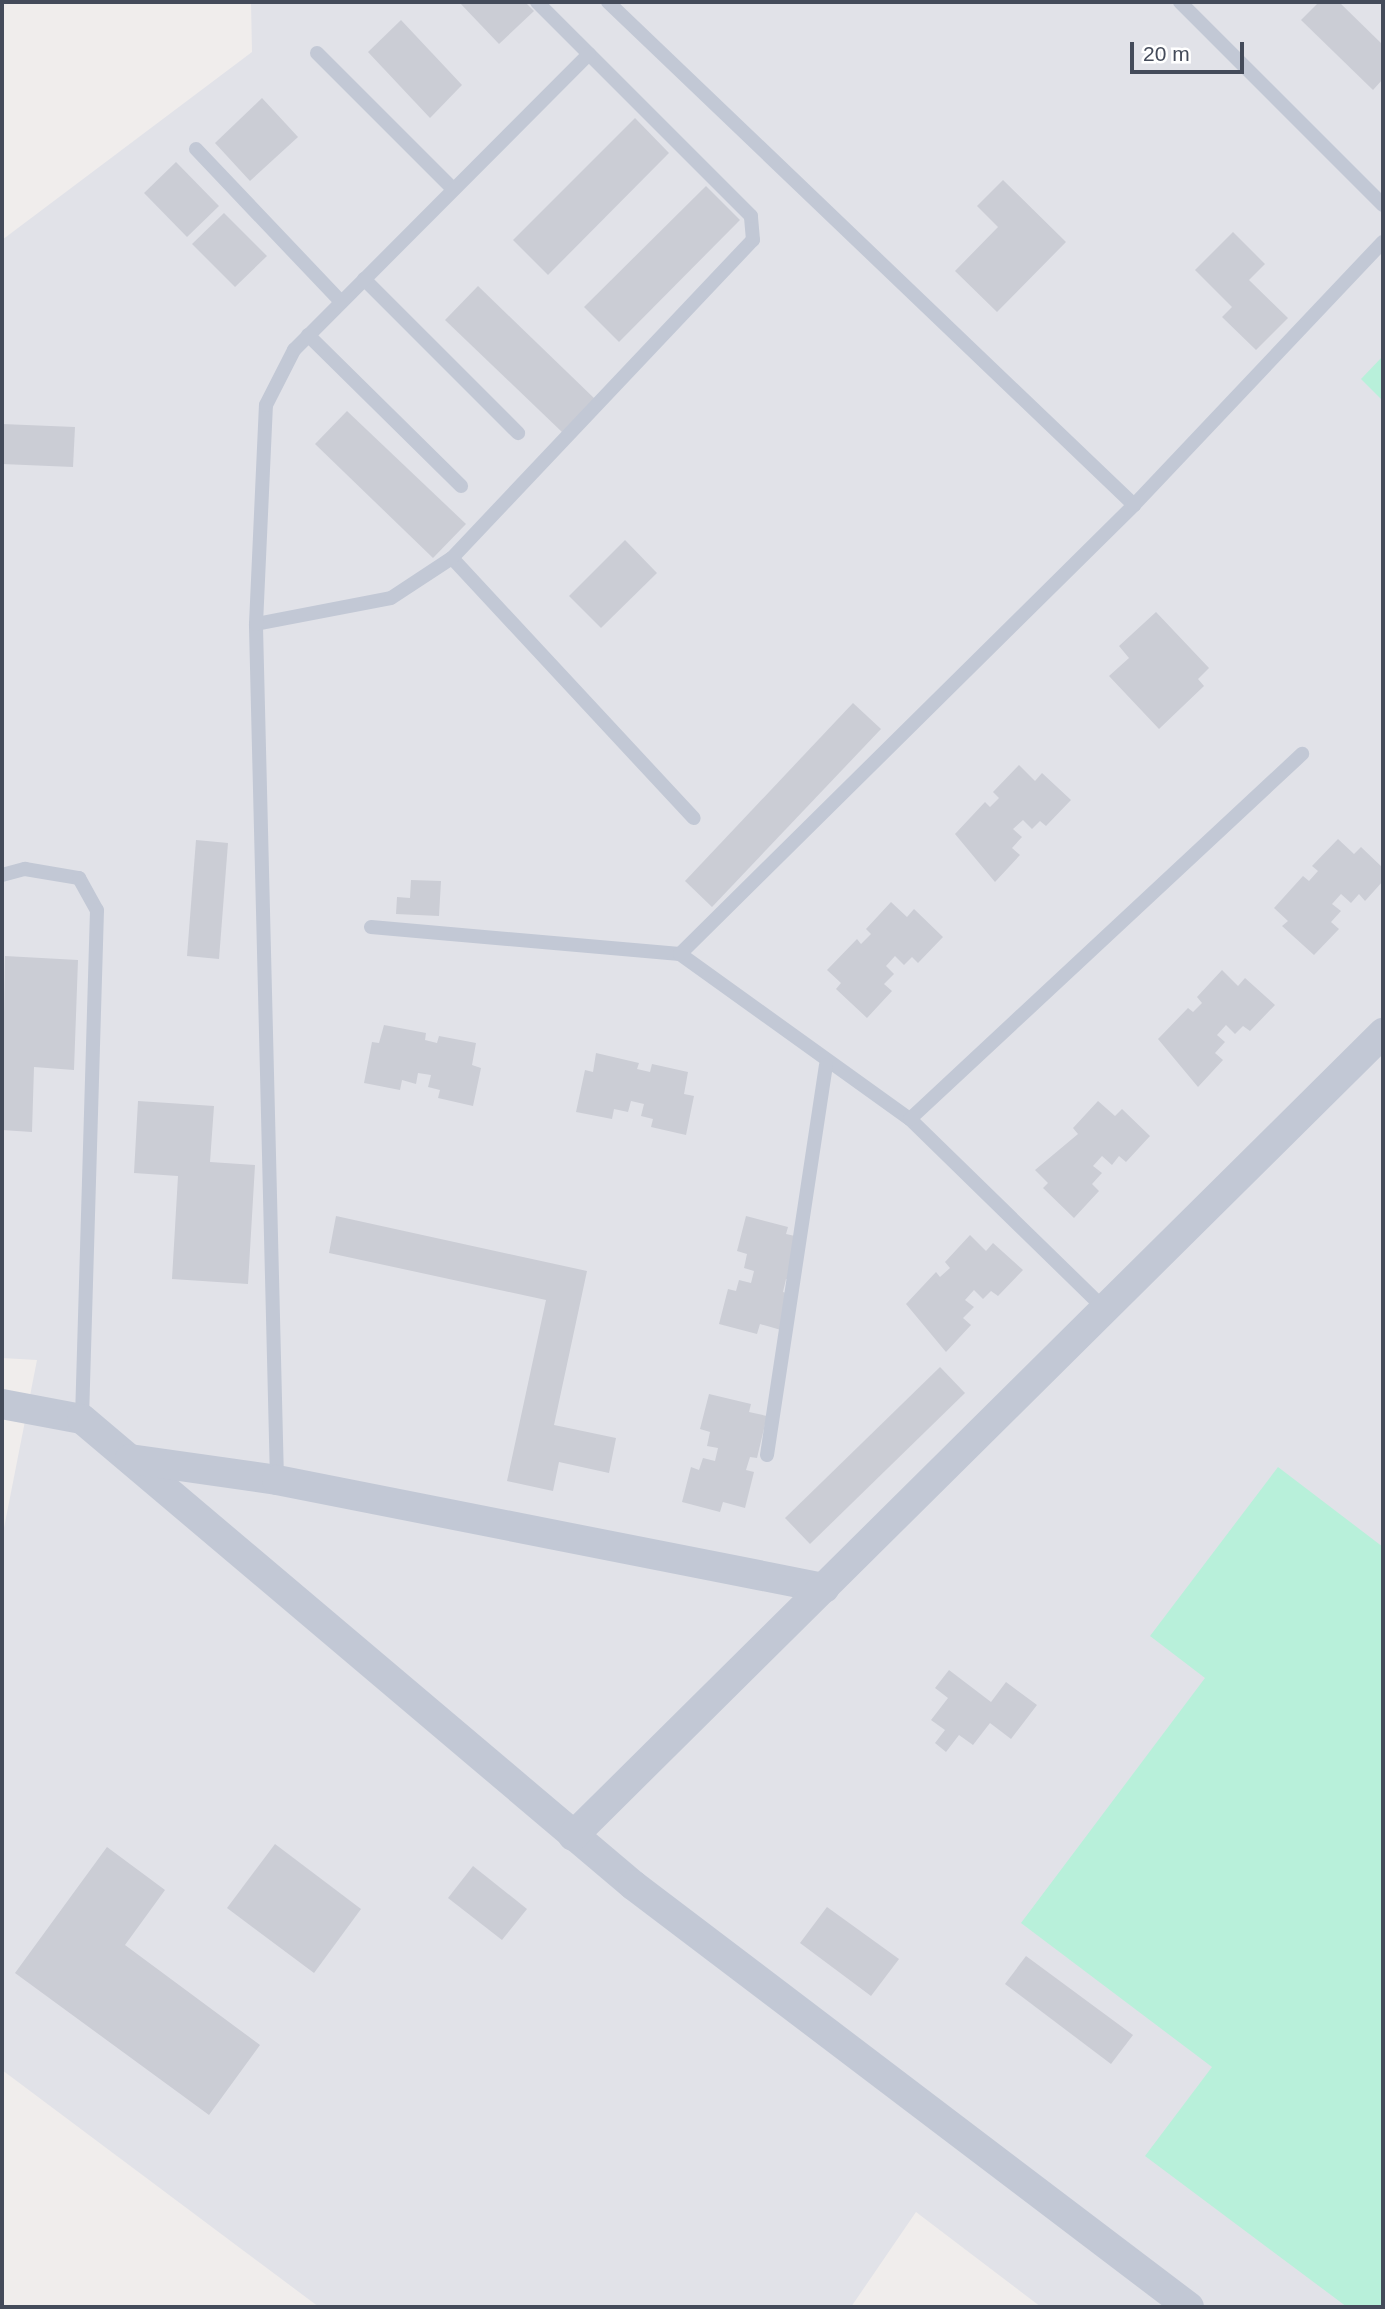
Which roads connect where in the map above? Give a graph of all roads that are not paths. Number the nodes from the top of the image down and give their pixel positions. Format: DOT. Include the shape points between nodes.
graph roads {
  1 [pos="537,2"];
  2 [pos="608,2"];
  3 [pos="1180,2"];
  4 [pos="317,52"];
  5 [pos="589,54"];
  6 [pos="196,149"];
  7 [pos="453,189"];
  8 [pos="1383,205"];
  9 [pos="1383,243"];
  10 [pos="364,279"];
  11 [pos="341,302"];
  12 [pos="308,335"];
  13 [pos="518,433"];
  14 [pos="461,486"];
  15 [pos="1134,505"];
  16 [pos="452,558"];
  17 [pos="256,624"];
  18 [pos="1302,754"];
  19 [pos="694,818"];
  20 [pos="2,875"];
  21 [pos="371,927"];
  22 [pos="680,954"];
  23 [pos="1383,1034"];
  24 [pos="826,1065"];
  25 [pos="910,1119"];
  26 [pos="1105,1309"];
  27 [pos="2,1404"];
  28 [pos="82,1419"];
  29 [pos="767,1455"];
  30 [pos="130,1460"];
  31 [pos="277,1480"];
  32 [pos="824,1588"];
  33 [pos="573,1836"];
  34 [pos="1189,2307"];
  1 -- 5 [label="lane"];
  2 -- 15 [label="lane"];
  3 -- 8 [label="lane"];
  4 -- 7 [label="lane"];
  5 -- 7 [label="lane"];
  5 -- 16 [label="lane" via="751,216 753,240"];
  6 -- 11 [label="lane"];
  7 -- 10 [label="lane"];
  9 -- 15 [label="lane"];
  10 -- 11 [label="lane"];
  10 -- 13 [label="lane"];
  11 -- 12 [label="lane"];
  12 -- 14 [label="lane"];
  12 -- 17 [label="lane" via="265,405"];
  15 -- 22 [label="lane"];
  16 -- 17 [label="lane" via="391,598"];
  16 -- 19 [label="lane"];
  17 -- 31 [label="lane"];
  18 -- 25 [label="lane"];
  20 -- 28 [label="lane" via="25,869 79,878 97,910"];
  21 -- 22 [label="lane"];
  22 -- 24 [label="lane"];
  23 -- 26 [label="street"];
  24 -- 25 [label="lane"];
  24 -- 29 [label="lane"];
  25 -- 26 [label="lane"];
  26 -- 32 [label="street"];
  27 -- 28 [label="street"];
  28 -- 30 [label="street"];
  30 -- 31 [label="street"];
  30 -- 33 [label="street"];
  31 -- 32 [label="street"];
  32 -- 33 [label="street"];
  33 -- 34 [label="street"];
}
